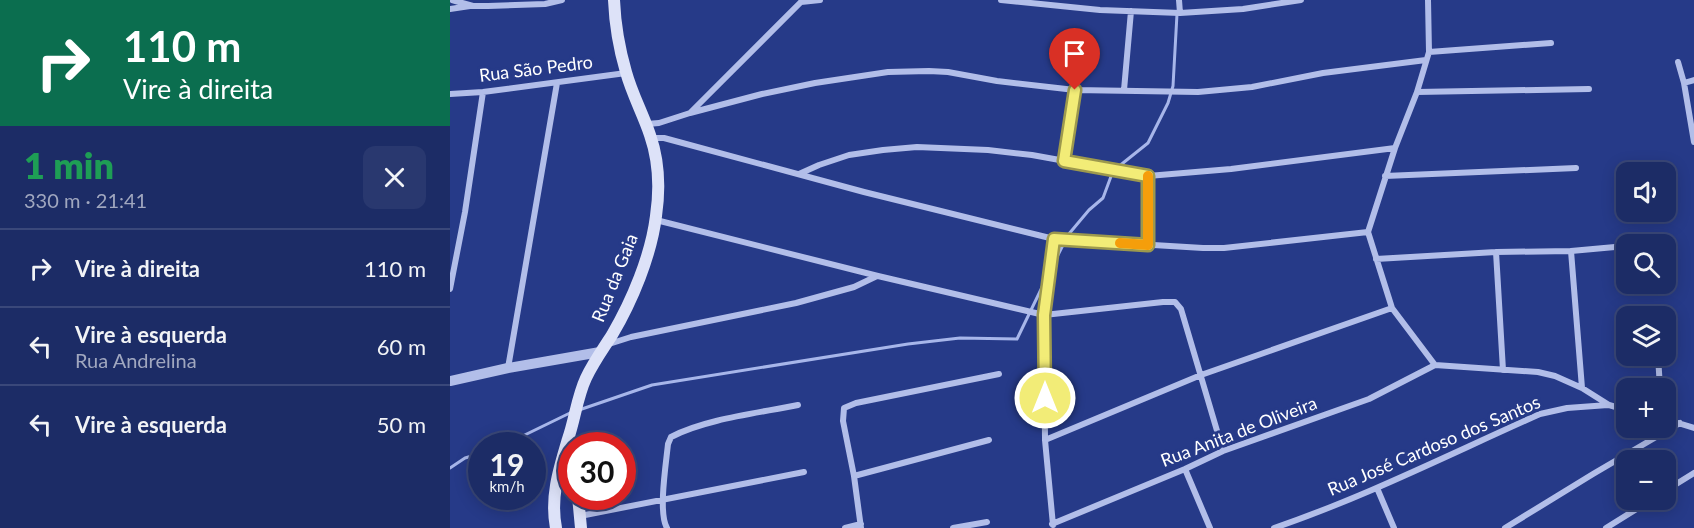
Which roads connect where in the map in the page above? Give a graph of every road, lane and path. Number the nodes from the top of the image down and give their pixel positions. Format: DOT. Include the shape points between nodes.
graph roads {
  1 [pos="452,0"];
  2 [pos="562,0"];
  3 [pos="614,0"];
  4 [pos="820,0"];
  5 [pos="1001,0"];
  6 [pos="1179,0"];
  7 [pos="1301,0"];
  8 [pos="1428,0"];
  9 [pos="802,1"];
  10 [pos="473,6"];
  11 [pos="450,9"];
  12 [pos="1131,11"];
  13 [pos="1180,13"];
  14 [pos="1551,44"];
  15 [pos="1429,52"];
  16 [pos="1426,60"];
  17 [pos="1678,62"];
  18 [pos="626,73"];
  19 [pos="1694,80"];
  20 [pos="557,82"];
  21 [pos="1684,83"];
  22 [pos="1589,89"];
  23 [pos="1075,90"];
  24 [pos="1124,90"];
  25 [pos="483,92"];
  26 [pos="1417,92"];
  27 [pos="450,94"];
  28 [pos="690,113"];
  29 [pos="646,124"];
  30 [pos="651,138"];
  31 [pos="1694,142"];
  32 [pos="1395,148"];
  33 [pos="1064,161"];
  34 [pos="1576,168"];
  35 [pos="799,174"];
  36 [pos="1148,176"];
  37 [pos="1385,176"];
  38 [pos="656,220"];
  39 [pos="1368,232"];
  40 [pos="1054,239"];
  41 [pos="1148,245"];
  42 [pos="1616,247"];
  43 [pos="1571,251"];
  44 [pos="1496,252"];
  45 [pos="1376,259"];
  46 [pos="878,276"];
  47 [pos="450,289"];
  48 [pos="1392,308"];
  49 [pos="1044,315"];
  50 [pos="603,349"];
  51 [pos="1436,365"];
  52 [pos="508,368"];
  53 [pos="1503,370"];
  54 [pos="999,374"];
  55 [pos="1201,375"];
  56 [pos="450,381"];
  57 [pos="1582,388"];
  58 [pos="798,405"];
  59 [pos="1608,405"];
  60 [pos="1616,407"];
  61 [pos="1676,422"];
  62 [pos="573,423"];
  63 [pos="1680,423"];
  64 [pos="1694,428"];
  65 [pos="571,432"];
  66 [pos="573,432"];
  67 [pos="988,440"];
  68 [pos="1045,440"];
  69 [pos="1222,451"];
  70 [pos="1185,469"];
  71 [pos="804,472"];
  72 [pos="1694,473"];
  73 [pos="854,476"];
  74 [pos="558,481"];
  75 [pos="1676,484"];
  76 [pos="1377,488"];
  77 [pos="664,500"];
  78 [pos="1635,510"];
  79 [pos="581,522"];
  80 [pos="987,522"];
  81 [pos="861,526"];
  82 [pos="1053,526"];
  83 [pos="556,528"];
  84 [pos="668,528"];
  85 [pos="845,528"];
  86 [pos="954,528"];
  87 [pos="1210,528"];
  88 [pos="1274,528"];
  89 [pos="1394,528"];
  90 [pos="1505,528"];
  91 [pos="1606,528"];
  1 -- 10 [label="street"];
  2 -- 10 [label="street"];
  3 -- 18 [label="main road, Rua da Gaia"];
  4 -- 9 [label="street"];
  5 -- 12 [label="street"];
  6 -- 13 [label="street"];
  7 -- 13 [label="street"];
  8 -- 15 [label="street"];
  9 -- 28 [label="street"];
  10 -- 11 [label="street"];
  12 -- 13 [label="street"];
  12 -- 24 [label="street"];
  14 -- 15 [label="street"];
  15 -- 16 [label="street"];
  16 -- 24 [label="street" via="1252,87 1198,92"];
  16 -- 26 [label="street"];
  17 -- 21 [label="street"];
  18 -- 20 [label="street, Rua São Pedro"];
  18 -- 29 [label="main road, Rua da Gaia"];
  19 -- 21 [label="street"];
  20 -- 25 [label="street, Rua São Pedro"];
  20 -- 52 [label="street"];
  21 -- 31 [label="street"];
  22 -- 26 [label="street"];
  23 -- 24 [label="street"];
  23 -- 28 [label="street" via="948,72 902,71 814,83"];
  23 -- 33 [label="street"];
  25 -- 27 [label="street, Rua São Pedro"];
  25 -- 47 [label="street"];
  26 -- 32 [label="street"];
  28 -- 29 [label="street"];
  29 -- 30 [label="main road, Rua da Gaia"];
  30 -- 35 [label="street" via="664,138"];
  30 -- 38 [label="main road, Rua da Gaia" via="659,183"];
  32 -- 36 [label="street" via="1231,170"];
  32 -- 37 [label="street"];
  33 -- 35 [label="street" via="988,150 917,147 849,155"];
  33 -- 36 [label="street"];
  34 -- 37 [label="street"];
  35 -- 40 [label="street"];
  36 -- 41 [label="street"];
  37 -- 39 [label="street"];
  38 -- 46 [label="street"];
  38 -- 50 [label="main road, Rua da Gaia" via="639,277"];
  39 -- 41 [label="street" via="1224,248"];
  39 -- 45 [label="street"];
  40 -- 41 [label="street"];
  40 -- 49 [label="street"];
  42 -- 43 [label="street"];
  43 -- 44 [label="street"];
  43 -- 57 [label="street"];
  44 -- 45 [label="street"];
  44 -- 53 [label="street"];
  45 -- 48 [label="street"];
  46 -- 49 [label="street"];
  46 -- 50 [label="street" via="854,287 795,303 632,337"];
  48 -- 51 [label="street"];
  48 -- 55 [label="street"];
  49 -- 55 [label="street" via="1175,302 1181,309"];
  49 -- 68 [label="street"];
  50 -- 52 [label="street"];
  50 -- 62 [label="main road, Rua da Gaia" via="582,387"];
  51 -- 53 [label="street"];
  51 -- 69 [label="street, Rua Anita de Oliveira" via="1369,399"];
  52 -- 56 [label="street"];
  53 -- 57 [label="street" via="1538,372"];
  54 -- 73 [label="street" via="844,408"];
  55 -- 68 [label="street"];
  55 -- 69 [label="street"];
  57 -- 59 [label="street"];
  58 -- 77 [label="street" via="706,424 671,437"];
  59 -- 60 [label="street"];
  59 -- 76 [label="street, Rua José Cardoso dos Santos" via="1540,414"];
  61 -- 63 [label="street"];
  62 -- 65 [label="main road"];
  62 -- 66 [label="main road"];
  63 -- 64 [label="street"];
  63 -- 90 [label="street"];
  67 -- 73 [label="street"];
  68 -- 82 [label="street"];
  69 -- 70 [label="street, Rua Anita de Oliveira"];
  70 -- 82 [label="street, Rua Anita de Oliveira"];
  70 -- 87 [label="street"];
  71 -- 77 [label="street"];
  72 -- 75 [label="street"];
  73 -- 81 [label="street"];
  74 -- 83 [label="main road" via="554,489"];
  76 -- 88 [label="street, Rua José Cardoso dos Santos"];
  76 -- 89 [label="street"];
  77 -- 79 [label="street"];
  77 -- 84 [label="street" via="663,516"];
  78 -- 91 [label="street"];
  80 -- 86 [label="street"];
  81 -- 85 [label="street"];
}
